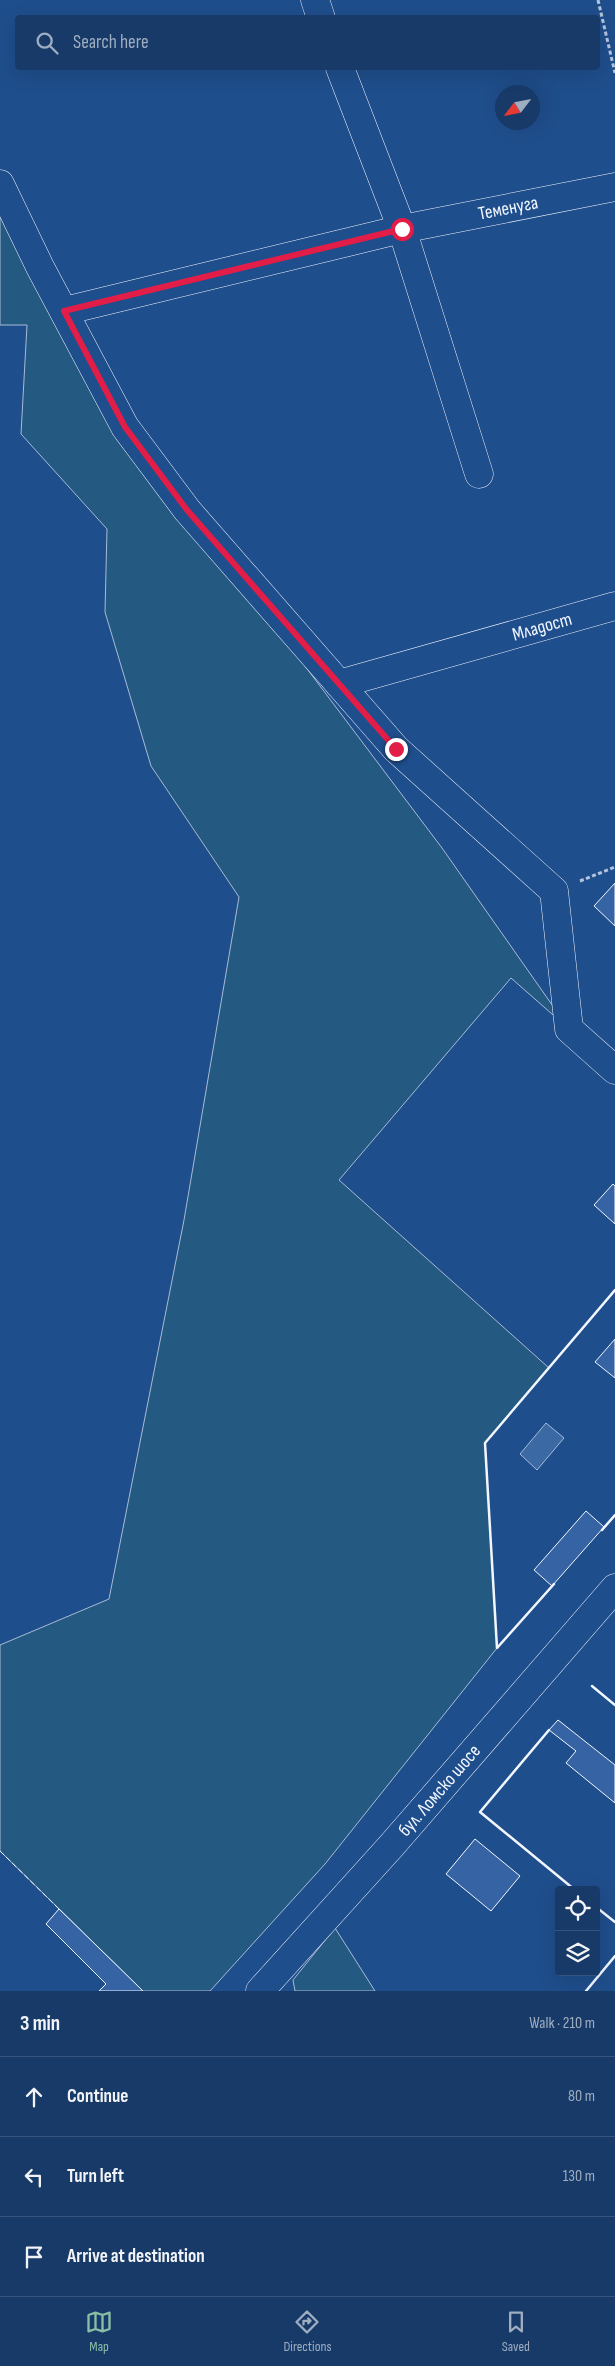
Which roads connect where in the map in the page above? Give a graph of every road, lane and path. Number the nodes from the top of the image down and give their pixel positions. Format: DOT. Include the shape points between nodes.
graph roads {
  1 [pos="315,0"];
  2 [pos="598,0"];
  3 [pos="320,15"];
  4 [pos="341,70"];
  5 [pos="615,73"];
  6 [pos="0,184"];
  7 [pos="615,187"];
  8 [pos="402,229"];
  9 [pos="64,311"];
  10 [pos="479,474"];
  11 [pos="615,606"];
  12 [pos="339,684"];
  13 [pos="615,867"];
  14 [pos="554,891"];
  15 [pos="615,1070"];
  16 [pos="615,1588"];
  17 [pos="260,1991"];
  1 -- 3 [label="street"];
  2 -- 5 [label="path"];
  4 -- 8 [label="street"];
  6 -- 9 [label="street"];
  7 -- 8 [label="street, Теменуга"];
  8 -- 9 [label="street, Теменуга"];
  8 -- 10 [label="street"];
  9 -- 12 [label="street" via="131,434 187,510"];
  11 -- 12 [label="street, Младост"];
  12 -- 14 [label="street" via="396,749"];
  13 -- 14 [label="path"];
  14 -- 15 [label="street" via="569,1029"];
  16 -- 17 [label="street, бул. Ломско шосе" via="392,1845"];
}
